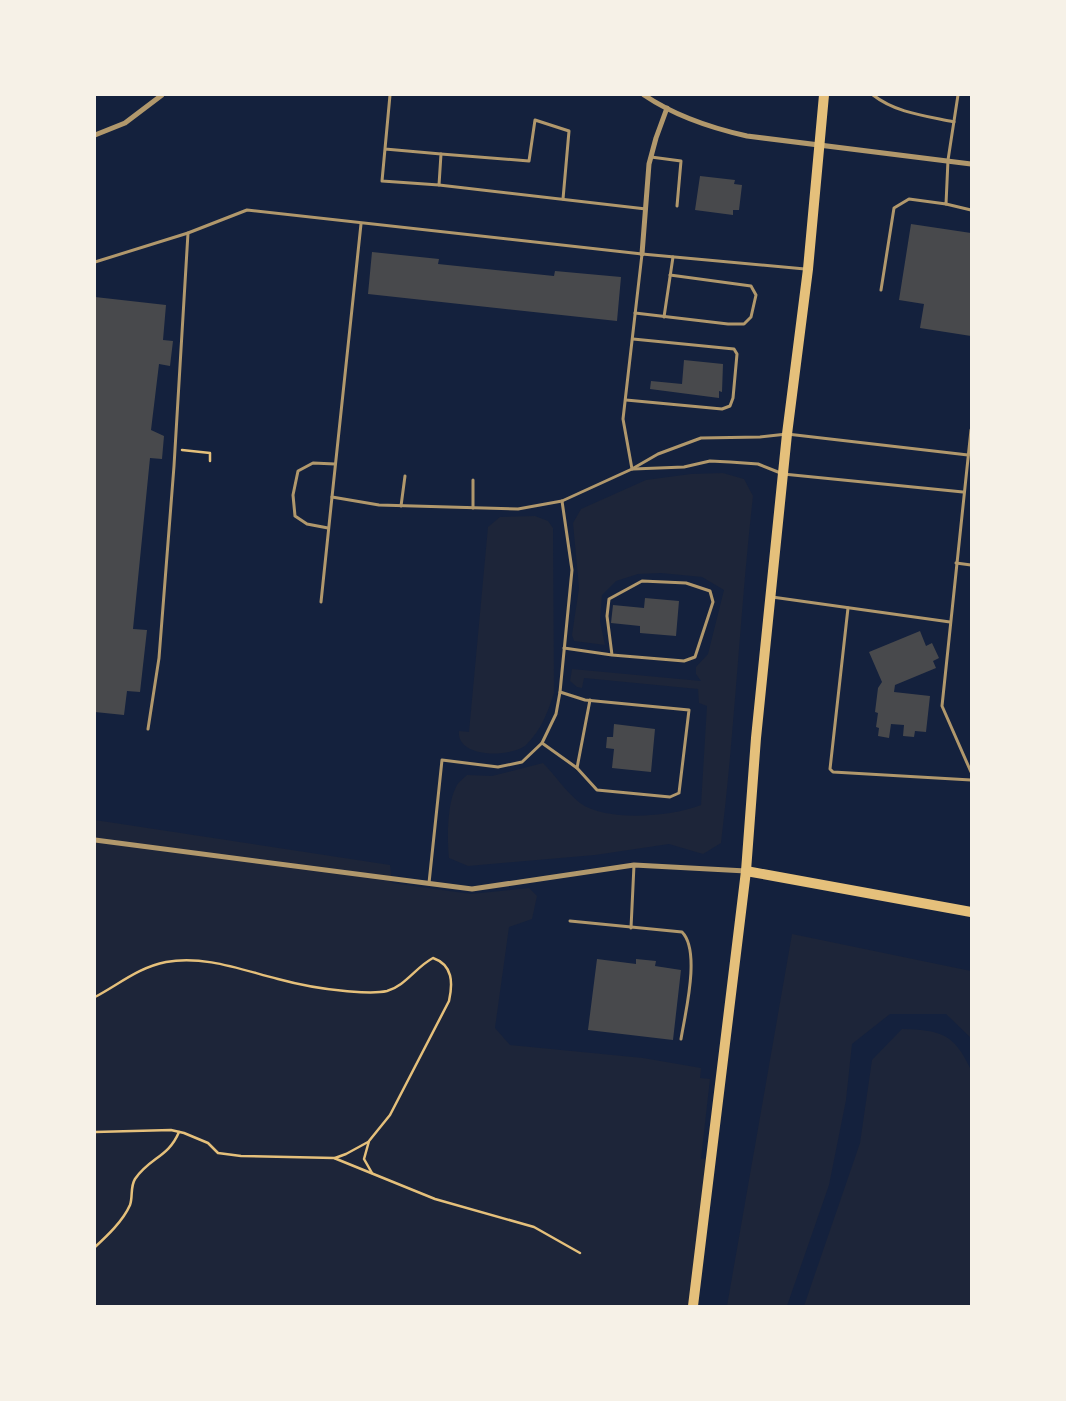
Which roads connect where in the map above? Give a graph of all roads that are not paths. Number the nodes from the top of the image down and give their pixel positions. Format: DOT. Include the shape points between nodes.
graph roads {
  1 [pos="162,95"];
  2 [pos="390,95"];
  3 [pos="644,95"];
  4 [pos="824,95"];
  5 [pos="873,95"];
  6 [pos="958,95"];
  7 [pos="667,108"];
  8 [pos="954,122"];
  9 [pos="95,136"];
  10 [pos="819,144"];
  11 [pos="385,149"];
  12 [pos="441,154"];
  13 [pos="651,157"];
  14 [pos="948,160"];
  15 [pos="971,164"];
  16 [pos="439,185"];
  17 [pos="563,199"];
  18 [pos="946,204"];
  19 [pos="677,206"];
  20 [pos="646,209"];
  21 [pos="971,210"];
  22 [pos="361,224"];
  23 [pos="188,233"];
  24 [pos="642,254"];
  25 [pos="673,257"];
  26 [pos="95,262"];
  27 [pos="808,269"];
  28 [pos="670,275"];
  29 [pos="881,290"];
  30 [pos="636,314"];
  31 [pos="664,317"];
  32 [pos="633,339"];
  33 [pos="626,400"];
  34 [pos="971,430"];
  35 [pos="787,434"];
  36 [pos="968,455"];
  37 [pos="335,464"];
  38 [pos="632,469"];
  39 [pos="783,474"];
  40 [pos="405,476"];
  41 [pos="473,480"];
  42 [pos="963,492"];
  43 [pos="332,497"];
  44 [pos="562,501"];
  45 [pos="401,506"];
  46 [pos="473,508"];
  47 [pos="328,528"];
  48 [pos="956,563"];
  49 [pos="971,565"];
  50 [pos="772,597"];
  51 [pos="321,602"];
  52 [pos="848,608"];
  53 [pos="950,622"];
  54 [pos="564,648"];
  55 [pos="612,656"];
  56 [pos="560,692"];
  57 [pos="590,700"];
  58 [pos="148,729"];
  59 [pos="542,743"];
  60 [pos="577,768"];
  61 [pos="971,772"];
  62 [pos="971,780"];
  63 [pos="95,840"];
  64 [pos="634,865"];
  65 [pos="746,871"];
  66 [pos="429,883"];
  67 [pos="971,912"];
  68 [pos="570,921"];
  69 [pos="631,928"];
  70 [pos="681,1039"];
  71 [pos="693,1306"];
  1 -- 9 [label="street" via="125,123"];
  2 -- 11 [label="lane"];
  3 -- 7 [label="street"];
  4 -- 10 [label="main road"];
  5 -- 8 [label="lane" via="899,110"];
  6 -- 8 [label="lane"];
  7 -- 10 [label="street" via="723,131"];
  7 -- 13 [label="street"];
  8 -- 14 [label="lane"];
  10 -- 14 [label="street"];
  10 -- 27 [label="main road"];
  11 -- 12 [label="lane"];
  11 -- 16 [label="lane" via="382,181"];
  12 -- 16 [label="lane"];
  12 -- 17 [label="lane" via="529,161 535,120 569,131"];
  13 -- 19 [label="lane" via="681,161"];
  13 -- 20 [label="street"];
  14 -- 15 [label="street"];
  14 -- 18 [label="lane"];
  16 -- 17 [label="lane"];
  17 -- 20 [label="lane"];
  18 -- 21 [label="lane"];
  18 -- 29 [label="lane" via="909,199 894,208"];
  20 -- 24 [label="street"];
  22 -- 23 [label="lane" via="247,210"];
  22 -- 24 [label="lane"];
  22 -- 37 [label="lane"];
  23 -- 26 [label="lane"];
  23 -- 58 [label="lane" via="159,658"];
  24 -- 25 [label="lane"];
  24 -- 30 [label="lane"];
  25 -- 27 [label="lane"];
  25 -- 28 [label="lane"];
  27 -- 35 [label="main road"];
  28 -- 31 [label="lane"];
  28 -- 31 [label="lane" via="742,283 752,286 756,296 751,317 744,324"];
  30 -- 31 [label="lane"];
  30 -- 32 [label="lane"];
  32 -- 33 [label="lane"];
  32 -- 33 [label="lane" via="734,349 737,354 733,398 730,406 722,409"];
  33 -- 38 [label="lane" via="623,419"];
  34 -- 36 [label="lane"];
  35 -- 36 [label="lane"];
  35 -- 38 [label="lane" via="701,438 658,454"];
  35 -- 39 [label="main road"];
  36 -- 42 [label="lane"];
  37 -- 43 [label="lane"];
  37 -- 47 [label="lane" via="313,463 298,471 293,494 295,516 307,524"];
  38 -- 39 [label="lane" via="684,467 710,461 758,464"];
  38 -- 44 [label="lane"];
  39 -- 42 [label="lane"];
  39 -- 50 [label="main road"];
  40 -- 45 [label="lane"];
  41 -- 46 [label="lane"];
  42 -- 48 [label="lane"];
  43 -- 45 [label="lane"];
  43 -- 47 [label="lane"];
  44 -- 46 [label="lane" via="518,509"];
  44 -- 54 [label="lane" via="572,570"];
  45 -- 46 [label="lane"];
  47 -- 51 [label="lane"];
  48 -- 49 [label="lane"];
  48 -- 53 [label="lane"];
  50 -- 52 [label="lane"];
  50 -- 65 [label="main road" via="756,738"];
  52 -- 53 [label="lane"];
  52 -- 62 [label="lane" via="830,769 834,772"];
  53 -- 61 [label="lane" via="942,706"];
  54 -- 55 [label="lane"];
  54 -- 56 [label="lane"];
  55 -- 55 [label="lane" via="684,662 695,657 713,602 710,591 686,584 642,581 609,599 607,616"];
  56 -- 57 [label="lane"];
  56 -- 59 [label="lane" via="556,714"];
  57 -- 60 [label="lane"];
  57 -- 60 [label="lane" via="689,710 679,793 670,797 597,790"];
  59 -- 60 [label="lane"];
  59 -- 66 [label="lane" via="522,762 498,767 442,760"];
  63 -- 66 [label="street"];
  64 -- 65 [label="street"];
  64 -- 66 [label="street" via="472,889"];
  64 -- 69 [label="lane"];
  65 -- 67 [label="main road"];
  65 -- 71 [label="main road"];
  68 -- 69 [label="lane"];
  69 -- 70 [label="lane" via="682,932 687,938 691,974"];
}
